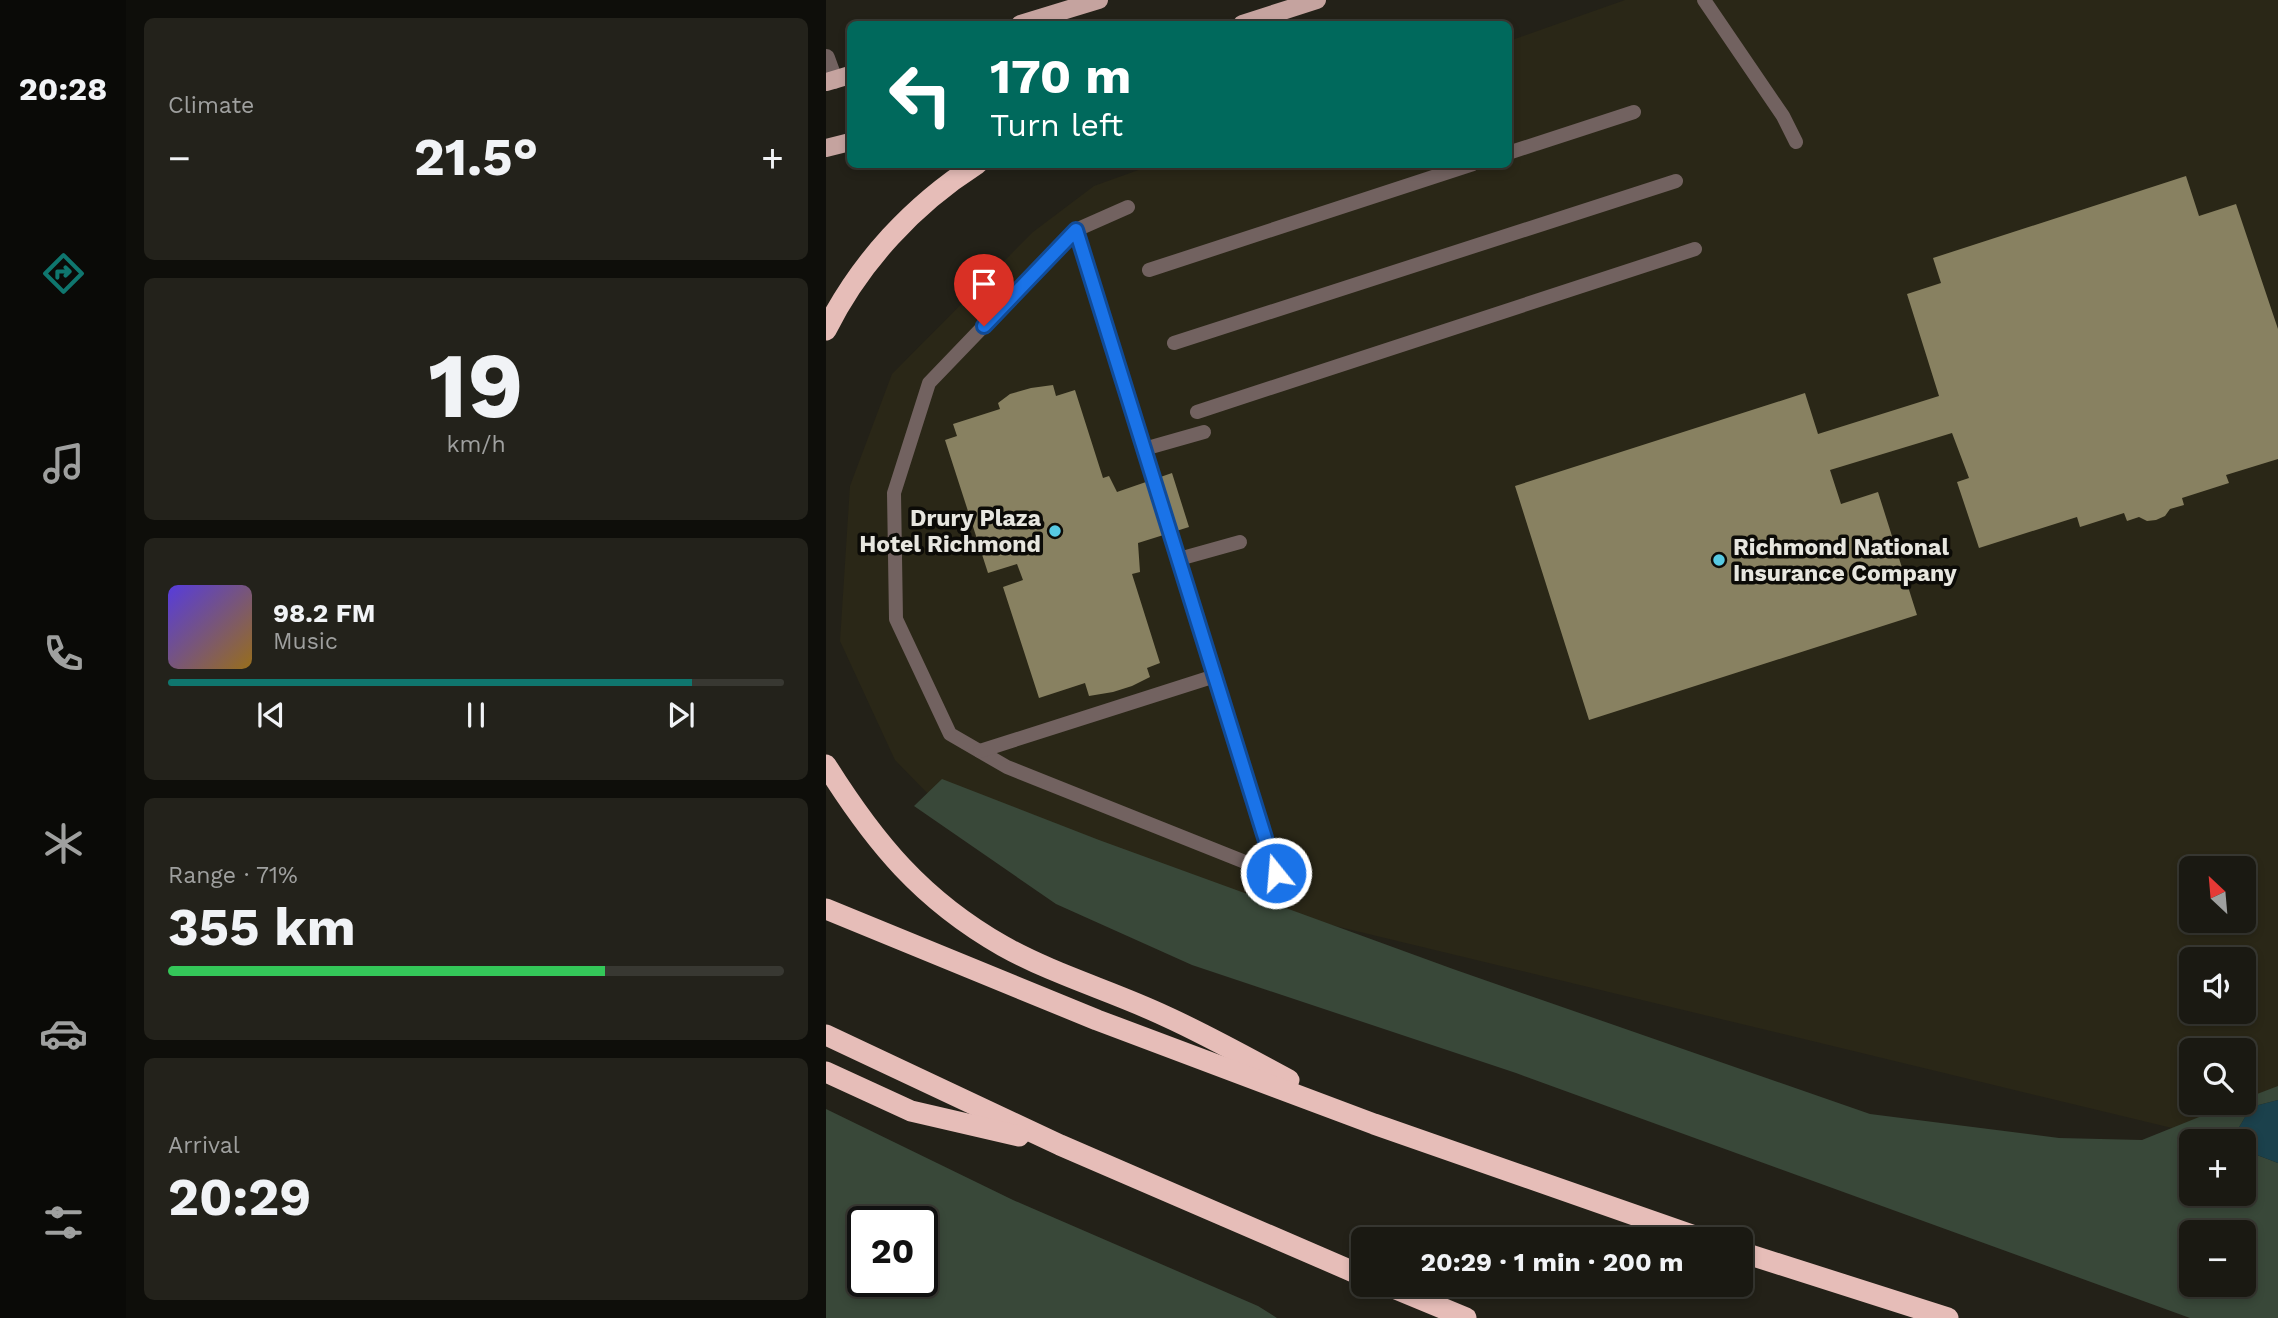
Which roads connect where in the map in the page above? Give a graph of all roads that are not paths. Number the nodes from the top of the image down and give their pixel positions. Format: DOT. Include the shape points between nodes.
graph roads {
  1 [pos="1099,0"];
  2 [pos="1317,0"];
  3 [pos="1704,0"];
  4 [pos="1030,21"];
  5 [pos="1251,21"];
  6 [pos="826,58"];
  7 [pos="837,79"];
  8 [pos="1634,112"];
  9 [pos="1796,142"];
  10 [pos="847,143"];
  11 [pos="826,148"];
  12 [pos="1512,152"];
  13 [pos="971,168"];
  14 [pos="1461,168"];
  15 [pos="1676,181"];
  16 [pos="1128,207"];
  17 [pos="1076,230"];
  18 [pos="1695,249"];
  19 [pos="1149,270"];
  20 [pos="826,330"];
  21 [pos="1174,343"];
  22 [pos="1197,412"];
  23 [pos="1204,432"];
  24 [pos="1144,449"];
  25 [pos="1240,542"];
  26 [pos="1179,559"];
  27 [pos="1215,676"];
  28 [pos="980,751"];
  29 [pos="826,765"];
  30 [pos="1255,866"];
  31 [pos="1276,873"];
  32 [pos="826,909"];
  33 [pos="826,1035"];
  34 [pos="826,1072"];
  35 [pos="1374,1124"];
  36 [pos="1060,1146"];
  37 [pos="1669,1227"];
  38 [pos="1753,1256"];
  39 [pos="1351,1271"];
  40 [pos="1415,1297"];
  41 [pos="1466,1318"];
  42 [pos="1948,1318"];
  1 -- 4 [label="main road"];
  2 -- 5 [label="main road"];
  3 -- 9 [label="lane"];
  6 -- 7 [label="street"];
  8 -- 12 [label="lane"];
  10 -- 11 [label="main road"];
  13 -- 20 [label="highway" via="932,196 898,229 851,287"];
  14 -- 19 [label="lane"];
  15 -- 21 [label="lane"];
  16 -- 17 [label="lane"];
  17 -- 24 [label="lane"];
  17 -- 28 [label="lane" via="929,383 894,493 896,619 950,734"];
  18 -- 22 [label="lane"];
  23 -- 24 [label="lane"];
  24 -- 26 [label="lane"];
  25 -- 26 [label="lane"];
  26 -- 27 [label="lane"];
  27 -- 28 [label="lane"];
  27 -- 31 [label="lane"];
  28 -- 30 [label="lane" via="1007,767"];
  29 -- 35 [label="highway" via="858,816 905,871 976,929 1029,958 1164,1015"];
  32 -- 35 [label="highway" via="1097,1020"];
  33 -- 36 [label="highway"];
  34 -- 36 [label="highway" via="911,1111"];
  35 -- 37 [label="highway"];
  36 -- 39 [label="highway"];
  38 -- 42 [label="highway"];
  40 -- 41 [label="highway"];
}
